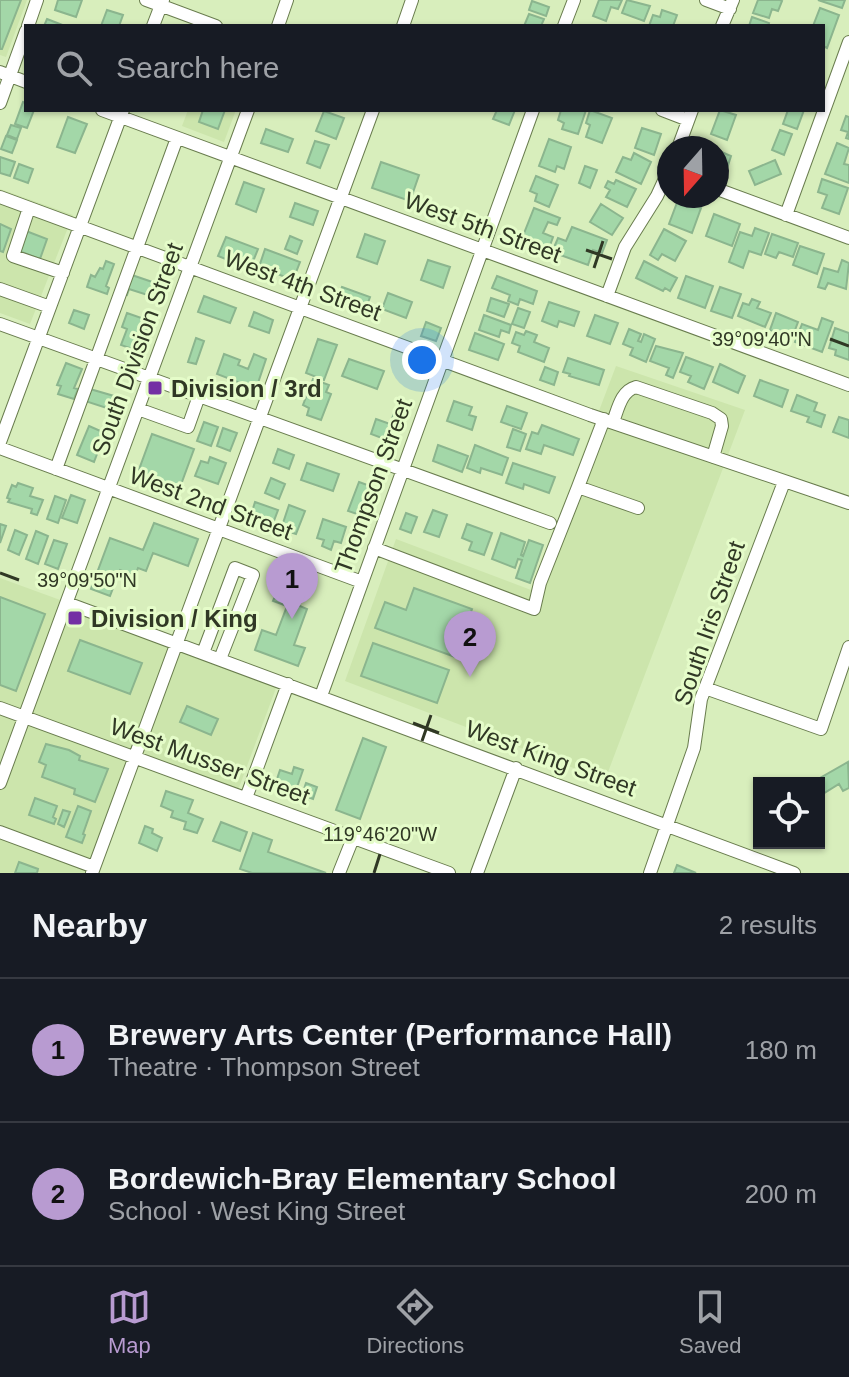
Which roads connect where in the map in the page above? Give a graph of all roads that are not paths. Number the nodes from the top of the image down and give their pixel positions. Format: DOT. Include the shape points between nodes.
graph roads {
  1 [pos="37,0"];
  2 [pos="146,0"];
  3 [pos="287,0"];
  4 [pos="412,0"];
  5 [pos="574,0"];
  6 [pos="706,0"];
  7 [pos="162,3"];
  8 [pos="731,4"];
  9 [pos="28,24"];
  10 [pos="154,24"];
  11 [pos="211,24"];
  12 [pos="279,24"];
  13 [pos="404,24"];
  14 [pos="565,24"];
  15 [pos="723,24"];
  16 [pos="24,34"];
  17 [pos="849,42"];
  18 [pos="5,74"];
  19 [pos="24,81"];
  20 [pos="0,103"];
  21 [pos="825,108"];
  22 [pos="247,112"];
  23 [pos="372,112"];
  24 [pos="532,112"];
  25 [pos="824,112"];
  26 [pos="122,114"];
  27 [pos="690,115"];
  28 [pos="682,136"];
  29 [pos="177,138"];
  30 [pos="231,158"];
  31 [pos="729,194"];
  32 [pos="657,196"];
  33 [pos="0,197"];
  34 [pos="341,198"];
  35 [pos="29,208"];
  36 [pos="786,215"];
  37 [pos="79,226"];
  38 [pos="849,238"];
  39 [pos="136,247"];
  40 [pos="484,251"];
  41 [pos="190,267"];
  42 [pos="63,273"];
  43 [pos="0,289"];
  44 [pos="607,296"];
  45 [pos="50,307"];
  46 [pos="300,308"];
  47 [pos="0,324"];
  48 [pos="39,338"];
  49 [pos="96,358"];
  50 [pos="443,360"];
  51 [pos="149,378"];
  52 [pos="849,385"];
  53 [pos="199,396"];
  54 [pos="138,409"];
  55 [pos="259,418"];
  56 [pos="608,421"];
  57 [pos="0,442"];
  58 [pos="0,448"];
  59 [pos="713,457"];
  60 [pos="56,469"];
  61 [pos="402,469"];
  62 [pos="784,482"];
  63 [pos="578,487"];
  64 [pos="109,488"];
  65 [pos="849,503"];
  66 [pos="638,508"];
  67 [pos="550,523"];
  68 [pos="219,530"];
  69 [pos="374,548"];
  70 [pos="362,582"];
  71 [pos="67,603"];
  72 [pos="177,643"];
  73 [pos="849,647"];
  74 [pos="203,653"];
  75 [pos="220,659"];
  76 [pos="288,684"];
  77 [pos="705,688"];
  78 [pos="321,696"];
  79 [pos="0,708"];
  80 [pos="25,717"];
  81 [pos="134,757"];
  82 [pos="516,768"];
  83 [pos="0,783"];
  84 [pos="246,798"];
  85 [pos="665,825"];
  86 [pos="0,832"];
  87 [pos="353,838"];
  88 [pos="93,870"];
  89 [pos="339,873"];
  90 [pos="449,873"];
  91 [pos="477,873"];
  92 [pos="650,873"];
  93 [pos="794,873"];
  1 -- 9 [label="street"];
  2 -- 7 [label="street"];
  3 -- 12 [label="street"];
  4 -- 13 [label="street"];
  5 -- 14 [label="street"];
  6 -- 8 [label="street"];
  7 -- 10 [label="street"];
  7 -- 11 [label="street"];
  8 -- 15 [label="street"];
  16 -- 18 [label="street"];
  17 -- 21 [label="street"];
  18 -- 19 [label="street"];
  18 -- 20 [label="street"];
  22 -- 30 [label="street, South Division Street"];
  23 -- 34 [label="street"];
  24 -- 40 [label="street, Thompson Street"];
  25 -- 36 [label="street"];
  26 -- 29 [label="street, West 5th Street"];
  26 -- 37 [label="street"];
  27 -- 28 [label="street"];
  29 -- 30 [label="street, West 5th Street"];
  29 -- 39 [label="street"];
  30 -- 34 [label="street, West 5th Street"];
  30 -- 41 [label="street, South Division Street"];
  31 -- 36 [label="street"];
  32 -- 44 [label="street" via="625,247"];
  33 -- 35 [label="street, West 4th Street"];
  34 -- 40 [label="street, West 5th Street"];
  34 -- 46 [label="street"];
  35 -- 37 [label="street, West 4th Street"];
  35 -- 42 [label="street" via="13,256"];
  36 -- 38 [label="street"];
  37 -- 39 [label="street, West 4th Street"];
  37 -- 42 [label="street"];
  39 -- 41 [label="street, West 4th Street"];
  39 -- 49 [label="street"];
  40 -- 44 [label="street, West 5th Street"];
  40 -- 50 [label="street, Thompson Street"];
  41 -- 46 [label="street, West 4th Street"];
  41 -- 51 [label="street, South Division Street"];
  42 -- 45 [label="street"];
  43 -- 45 [label="street"];
  44 -- 52 [label="street, West 5th Street"];
  45 -- 48 [label="street"];
  46 -- 50 [label="street, West 4th Street"];
  46 -- 55 [label="street"];
  47 -- 48 [label="street"];
  48 -- 49 [label="street"];
  48 -- 57 [label="street"];
  49 -- 51 [label="street"];
  49 -- 60 [label="street"];
  50 -- 56 [label="street, West 4th Street"];
  50 -- 61 [label="street, Thompson Street"];
  51 -- 53 [label="street"];
  51 -- 54 [label="street, South Division Street"];
  53 -- 54 [label="street" via="188,427"];
  53 -- 55 [label="street"];
  54 -- 64 [label="street, South Division Street"];
  55 -- 61 [label="street"];
  55 -- 68 [label="street"];
  56 -- 59 [label="street, West 4th Street"];
  56 -- 59 [label="street" via="628,389 649,391 721,419"];
  56 -- 63 [label="street"];
  58 -- 60 [label="street, West 2nd Street"];
  59 -- 62 [label="street, West 4th Street"];
  60 -- 64 [label="street, West 2nd Street"];
  61 -- 67 [label="street"];
  61 -- 69 [label="street, Thompson Street"];
  62 -- 65 [label="street"];
  62 -- 77 [label="street, South Iris Street"];
  63 -- 66 [label="street"];
  63 -- 69 [label="street" via="534,609"];
  64 -- 68 [label="street, West 2nd Street"];
  64 -- 71 [label="street, South Division Street"];
  68 -- 70 [label="street, West 2nd Street"];
  68 -- 72 [label="street"];
  69 -- 70 [label="street, Thompson Street"];
  70 -- 78 [label="street, Thompson Street"];
  71 -- 72 [label="street, West King Street"];
  71 -- 80 [label="street, South Division Street"];
  72 -- 74 [label="street, West King Street"];
  72 -- 81 [label="street"];
  73 -- 77 [label="street" via="821,729"];
  74 -- 75 [label="street, West King Street"];
  74 -- 75 [label="street" via="235,568 253,575"];
  75 -- 76 [label="street, West King Street"];
  76 -- 78 [label="street, West King Street"];
  76 -- 84 [label="street"];
  77 -- 85 [label="street, South Iris Street" via="694,748"];
  78 -- 82 [label="street, West King Street"];
  79 -- 80 [label="street, West Musser Street"];
  80 -- 81 [label="street, West Musser Street"];
  80 -- 83 [label="street, South Division Street"];
  81 -- 84 [label="street, West Musser Street"];
  81 -- 88 [label="street"];
  82 -- 85 [label="street, West King Street"];
  82 -- 91 [label="street"];
  84 -- 87 [label="street, West Musser Street"];
  85 -- 92 [label="street, South Iris Street"];
  85 -- 93 [label="street, West King Street"];
  86 -- 88 [label="street"];
  87 -- 89 [label="street"];
  87 -- 90 [label="street, West Musser Street"];
}
